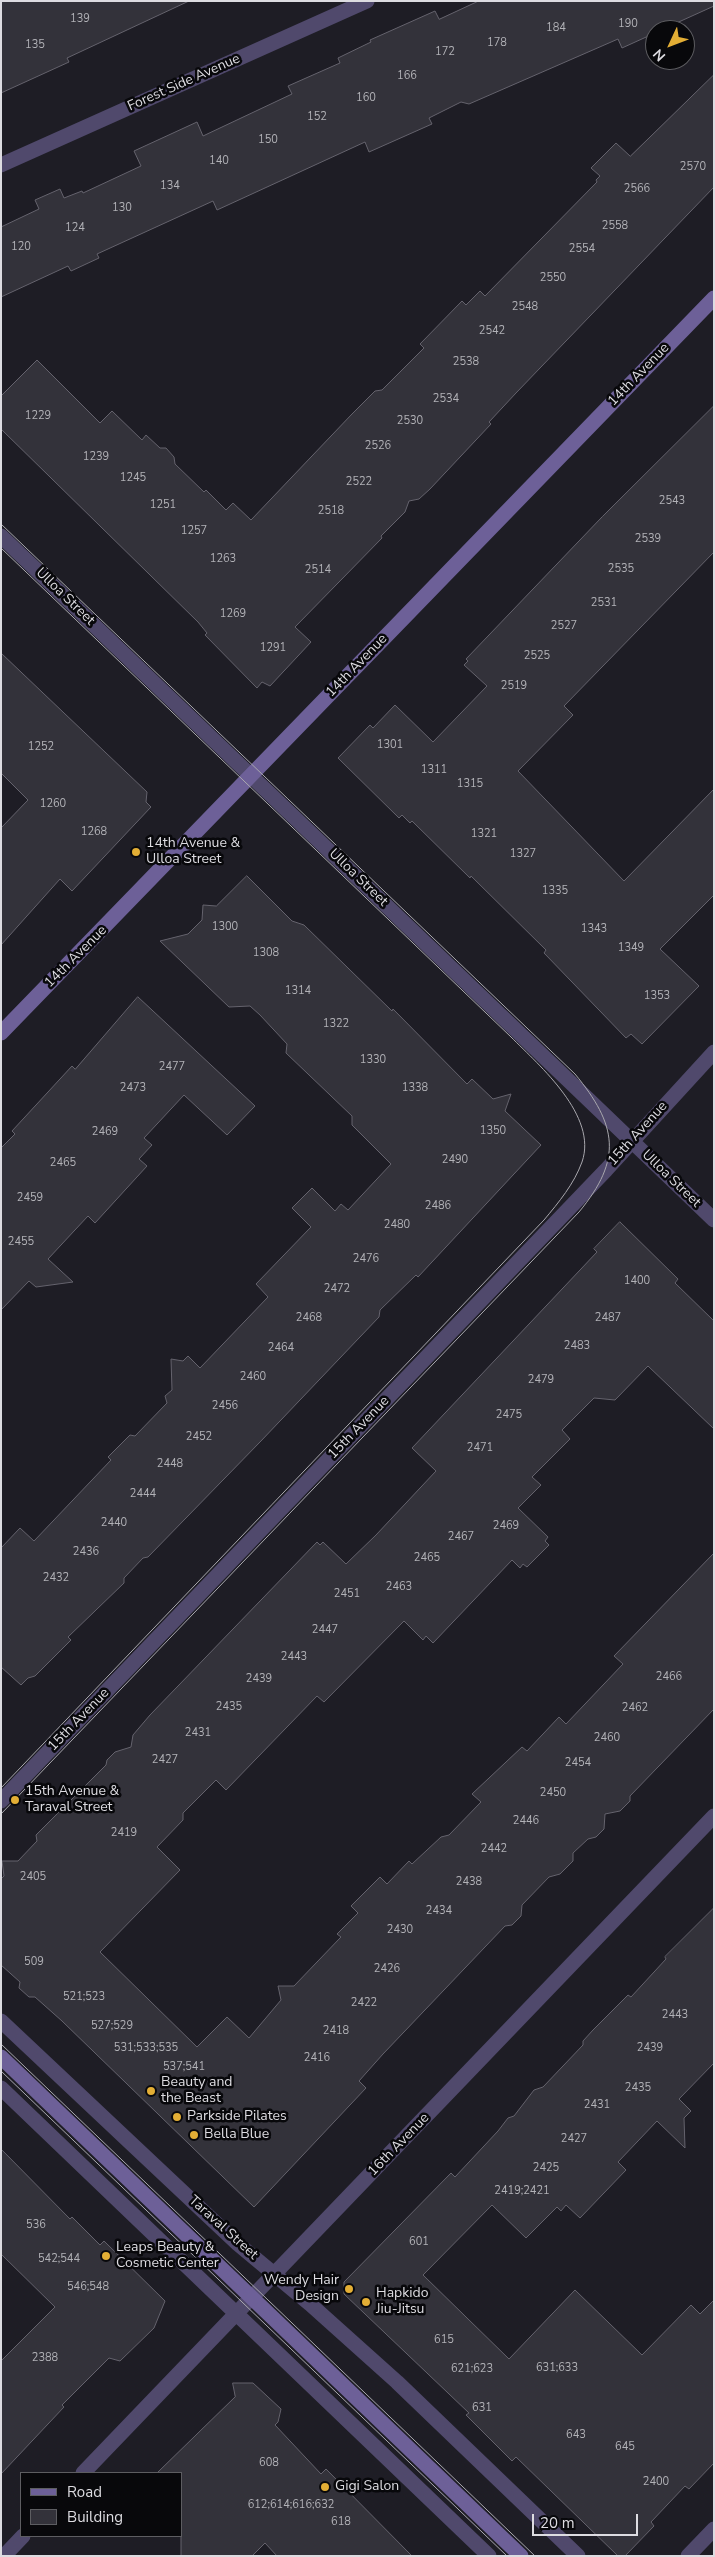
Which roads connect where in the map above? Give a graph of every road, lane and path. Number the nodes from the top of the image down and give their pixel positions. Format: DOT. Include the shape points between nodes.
graph roads {
  1 [pos="367,1"];
  2 [pos="1,165"];
  3 [pos="714,298"];
  4 [pos="1,536"];
  5 [pos="252,776"];
  6 [pos="1,1033"];
  7 [pos="714,1052"];
  8 [pos="631,1140"];
  9 [pos="714,1220"];
  10 [pos="1,1801"];
  11 [pos="714,1816"];
  12 [pos="1,2021"];
  13 [pos="1,2057"];
  14 [pos="1,2088"];
  15 [pos="274,2274"];
  16 [pos="252,2298"];
  17 [pos="237,2313"];
  18 [pos="84,2472"];
  19 [pos="714,2529"];
  20 [pos="22,2537"];
  21 [pos="4,2556"];
  22 [pos="489,2556"];
  23 [pos="521,2556"];
  24 [pos="578,2556"];
  25 [pos="688,2556"];
  1 -- 2 [label="street, Forest Side Avenue"];
  3 -- 5 [label="street, 14th Avenue"];
  4 -- 5 [label="street, Ulloa Street"];
  5 -- 6 [label="street, 14th Avenue"];
  5 -- 8 [label="street, Ulloa Street"];
  7 -- 8 [label="street, 15th Avenue"];
  8 -- 9 [label="street, Ulloa Street"];
  8 -- 10 [label="street, 15th Avenue" via="606,1170"];
  11 -- 15 [label="street, 16th Avenue"];
  12 -- 15 [label="street, Taraval Street"];
  13 -- 16 [label="street, Taraval Street"];
  14 -- 17 [label="street"];
  15 -- 16 [label="street, 16th Avenue"];
  15 -- 24 [label="street, Taraval Street" via="397,2382"];
  16 -- 17 [label="street, 16th Avenue"];
  16 -- 23 [label="street, Taraval Street"];
  17 -- 18 [label="street, 16th Avenue"];
  17 -- 22 [label="street"];
  19 -- 25 [label="street"];
  20 -- 21 [label="street"];
}
